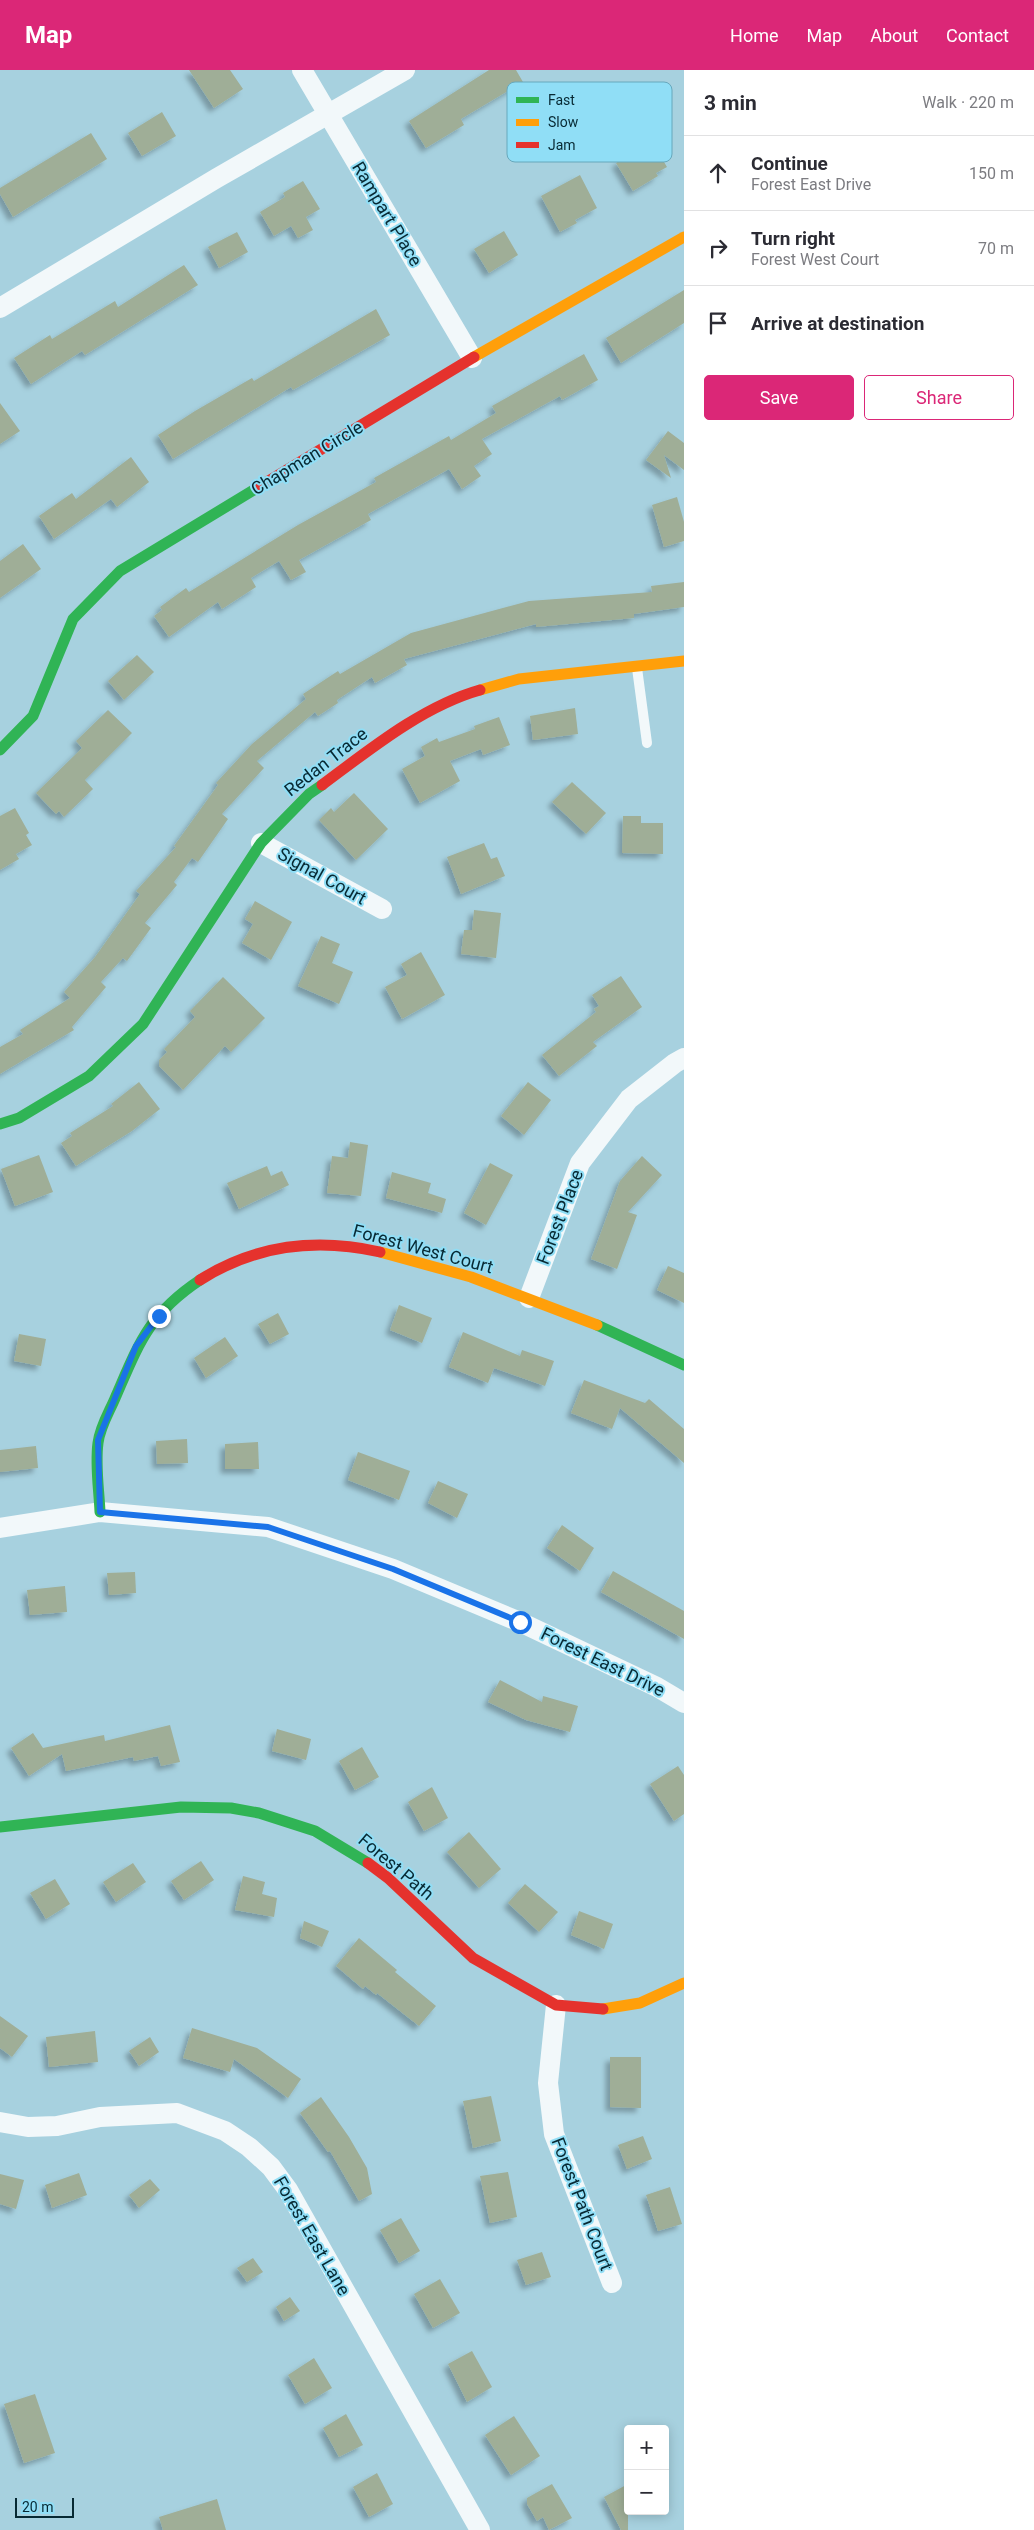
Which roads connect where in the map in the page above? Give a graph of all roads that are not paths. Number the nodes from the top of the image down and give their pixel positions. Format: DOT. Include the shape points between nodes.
graph roads {
  1 [pos="302,70"];
  2 [pos="406,70"];
  3 [pos="329,115"];
  4 [pos="684,237"];
  5 [pos="0,308"];
  6 [pos="472,358"];
  7 [pos="684,661"];
  8 [pos="636,667"];
  9 [pos="647,743"];
  10 [pos="0,750"];
  11 [pos="262,843"];
  12 [pos="382,909"];
  13 [pos="684,1058"];
  14 [pos="0,1124"];
  15 [pos="529,1298"];
  16 [pos="684,1365"];
  17 [pos="100,1512"];
  18 [pos="0,1528"];
  19 [pos="684,1703"];
  20 [pos="0,1827"];
  21 [pos="684,1983"];
  22 [pos="556,2005"];
  23 [pos="0,2122"];
  24 [pos="612,2283"];
  25 [pos="480,2530"];
  1 -- 3 [label="street, Rampart Place"];
  2 -- 3 [label="street"];
  3 -- 5 [label="street"];
  3 -- 6 [label="street, Rampart Place"];
  4 -- 6 [label="street, Chapman Circle"];
  6 -- 10 [label="street, Chapman Circle" via="120,571 73,619 33,716"];
  7 -- 8 [label="street, Redan Trace"];
  8 -- 9 [label="lane"];
  8 -- 11 [label="street, Redan Trace" via="519,679 458,696 384,739 309,794"];
  11 -- 12 [label="street, Signal Court"];
  11 -- 14 [label="street, Redan Trace" via="143,1024 89,1076 19,1118"];
  13 -- 15 [label="street, Forest Place" via="629,1099 580,1163"];
  15 -- 16 [label="street, Forest West Court" via="649,1345"];
  15 -- 17 [label="street, Forest West Court" via="449,1270 342,1245 284,1247 228,1264 179,1296 136,1346 98,1440"];
  17 -- 18 [label="street, Forest East Drive"];
  17 -- 19 [label="street, Forest East Drive" via="268,1527 393,1569 520,1622 658,1687"];
  20 -- 22 [label="street, Forest Path" via="181,1807 230,1808 288,1821 315,1831 365,1860 473,1958"];
  21 -- 22 [label="street, Forest Path" via="640,2003 596,2010"];
  22 -- 24 [label="street, Forest Path Court" via="548,2084 554,2134"];
  23 -- 25 [label="street, Forest East Lane" via="28,2127 57,2126 100,2117 177,2113 225,2131 249,2147 288,2190"];
}
